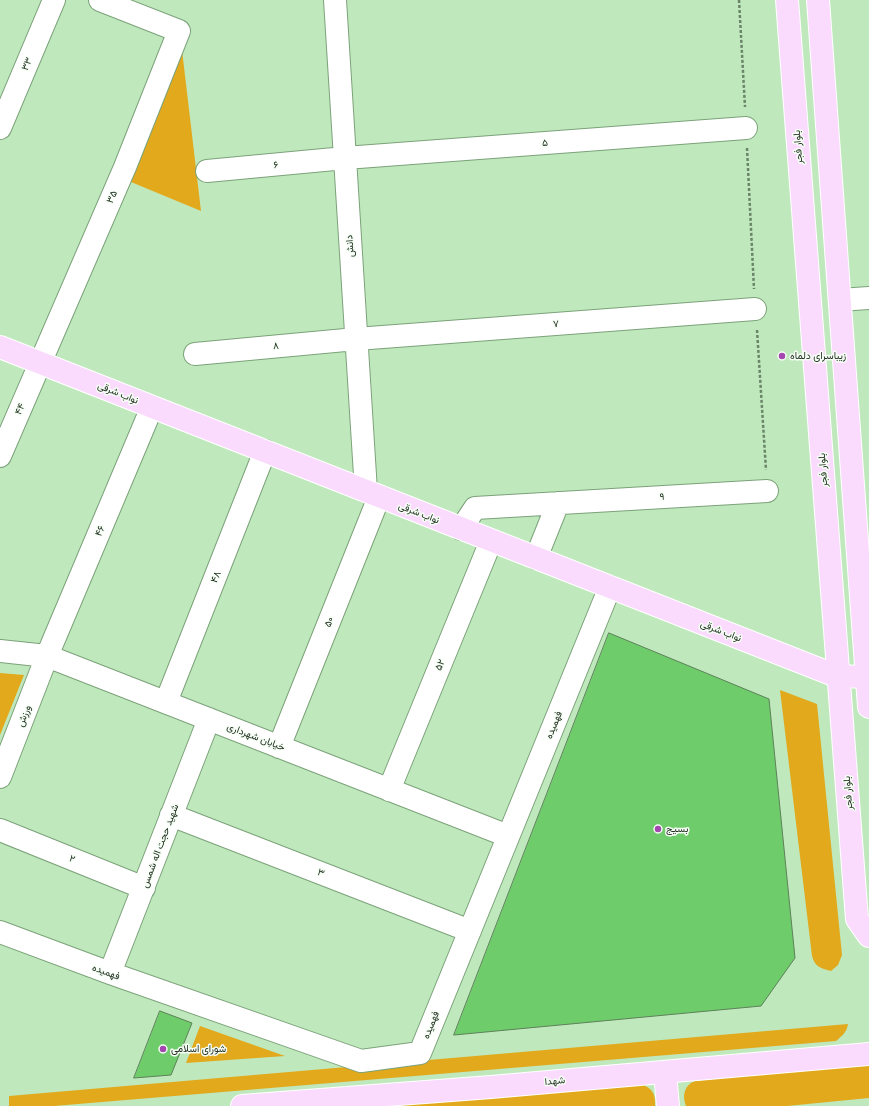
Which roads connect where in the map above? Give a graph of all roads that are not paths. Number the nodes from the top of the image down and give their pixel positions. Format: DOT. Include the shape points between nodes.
graph roads {
  1 [pos="54,0"];
  2 [pos="100,0"];
  3 [pos="335,0"];
  4 [pos="787,0"];
  5 [pos="818,0"];
  6 [pos="0,128"];
  7 [pos="746,128"];
  8 [pos="345,158"];
  9 [pos="207,171"];
  10 [pos="833,203"];
  11 [pos="803,205"];
  12 [pos="869,298"];
  13 [pos="840,300"];
  14 [pos="755,309"];
  15 [pos="356,339"];
  16 [pos="0,347"];
  17 [pos="195,354"];
  18 [pos="41,362"];
  19 [pos="152,407"];
  20 [pos="265,451"];
  21 [pos="0,456"];
  22 [pos="767,491"];
  23 [pos="372,494"];
  24 [pos="558,503"];
  25 [pos="461,529"];
  26 [pos="491,541"];
  27 [pos="536,558"];
  28 [pos="610,587"];
  29 [pos="0,651"];
  30 [pos="867,651"];
  31 [pos="47,656"];
  32 [pos="867,676"];
  33 [pos="839,677"];
  34 [pos="166,702"];
  35 [pos="869,707"];
  36 [pos="209,719"];
  37 [pos="279,746"];
  38 [pos="0,777"];
  39 [pos="389,790"];
  40 [pos="172,816"];
  41 [pos="0,830"];
  42 [pos="508,836"];
  43 [pos="144,888"];
  44 [pos="470,931"];
  45 [pos="0,932"];
  46 [pos="869,936"];
  47 [pos="110,973"];
  48 [pos="869,1054"];
  49 [pos="665,1072"];
  50 [pos="242,1106"];
  51 [pos="668,1106"];
  1 -- 6 [label="street, ۳۳"];
  2 -- 18 [label="street, ۳۵" via="179,31 125,167"];
  3 -- 8 [label="street, دانش"];
  4 -- 11 [label="main road, بلوار فجر"];
  5 -- 10 [label="main road"];
  7 -- 8 [label="street, ۵"];
  8 -- 9 [label="street, ۶"];
  8 -- 15 [label="street, دانش"];
  10 -- 11 [label="main road"];
  10 -- 13 [label="main road"];
  11 -- 33 [label="main road, بلوار فجر"];
  12 -- 13 [label="street"];
  13 -- 30 [label="main road"];
  14 -- 15 [label="street, ۷"];
  15 -- 17 [label="street, ۸"];
  15 -- 23 [label="street, دانش"];
  16 -- 18 [label="main road, نواب شرقی"];
  18 -- 19 [label="main road, نواب شرقی"];
  18 -- 21 [label="street, ۴۴"];
  19 -- 20 [label="main road, نواب شرقی"];
  19 -- 31 [label="street, ۴۶"];
  20 -- 23 [label="main road, نواب شرقی"];
  20 -- 34 [label="street, ۴۸"];
  22 -- 24 [label="street, ۹"];
  23 -- 25 [label="main road, نواب شرقی"];
  23 -- 37 [label="street, ۵۰"];
  24 -- 25 [label="street, ۹" via="475,508"];
  24 -- 27 [label="street"];
  25 -- 26 [label="main road, نواب شرقی"];
  26 -- 27 [label="main road, نواب شرقی"];
  26 -- 39 [label="street, ۵۲"];
  27 -- 28 [label="main road, نواب شرقی"];
  28 -- 33 [label="main road, نواب شرقی"];
  28 -- 42 [label="street, فهمیده"];
  29 -- 31 [label="street, خیابان شهرداری"];
  30 -- 32 [label="main road"];
  31 -- 34 [label="street, خیابان شهرداری"];
  31 -- 38 [label="street, ورزش"];
  32 -- 33 [label="main road"];
  32 -- 35 [label="main road"];
  33 -- 46 [label="main road, بلوار فجر" via="857,918"];
  34 -- 36 [label="street, خیابان شهرداری"];
  36 -- 37 [label="street, خیابان شهرداری"];
  36 -- 40 [label="street, شهید حجت اله شمس"];
  37 -- 39 [label="street, خیابان شهرداری"];
  39 -- 42 [label="street, خیابان شهرداری"];
  40 -- 43 [label="street, شهید حجت اله شمس"];
  40 -- 44 [label="street, ۳"];
  41 -- 43 [label="street, ۲"];
  42 -- 44 [label="street, فهمیده"];
  43 -- 47 [label="street, شهید حجت اله شمس"];
  44 -- 47 [label="street, فهمیده" via="420,1053 361,1061"];
  45 -- 47 [label="street, فهمیده"];
  48 -- 49 [label="main road, شهدا"];
  49 -- 50 [label="main road, شهدا"];
  49 -- 51 [label="main road"];
}
